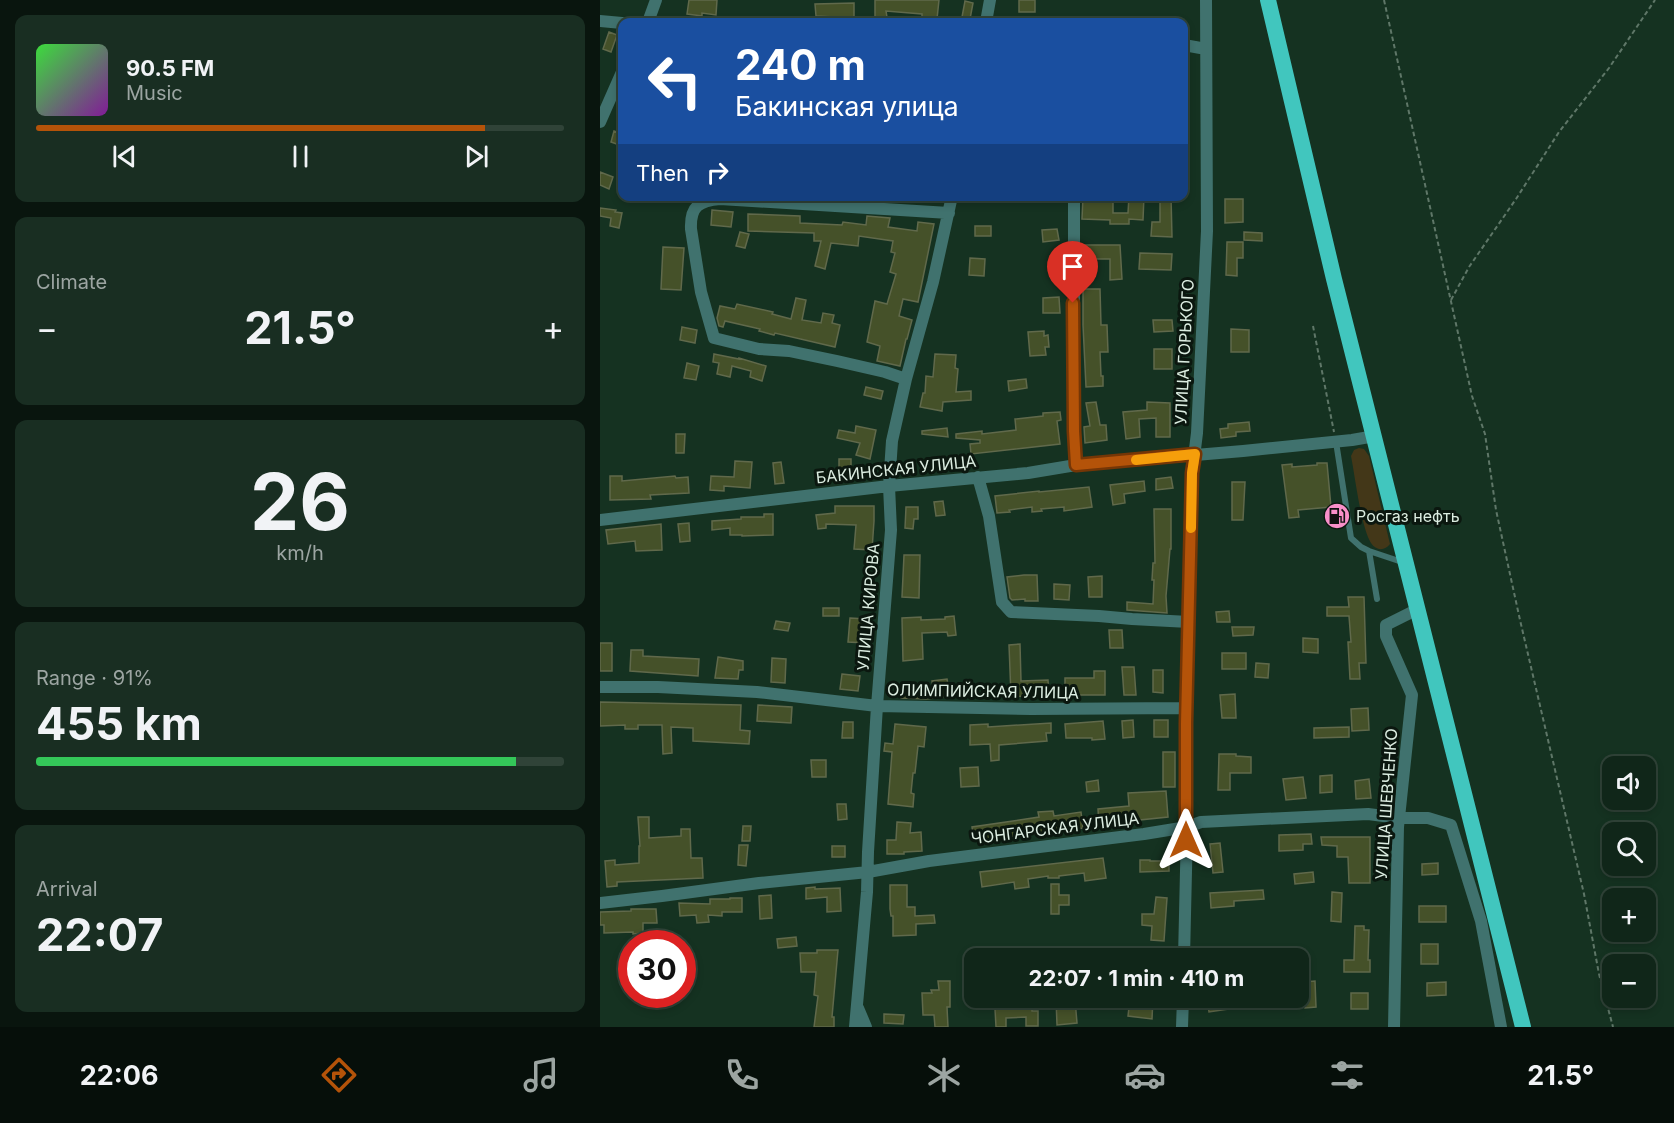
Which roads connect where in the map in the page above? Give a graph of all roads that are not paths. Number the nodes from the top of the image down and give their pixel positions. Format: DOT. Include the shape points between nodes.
graph roads {
  1 [pos="656,0"];
  2 [pos="990,0"];
  3 [pos="1206,0"];
  4 [pos="1268,0"];
  5 [pos="649,18"];
  6 [pos="987,18"];
  7 [pos="600,21"];
  8 [pos="618,23"];
  9 [pos="1188,46"];
  10 [pos="1206,49"];
  11 [pos="618,81"];
  12 [pos="600,122"];
  13 [pos="706,201"];
  14 [pos="753,201"];
  15 [pos="951,201"];
  16 [pos="1074,201"];
  17 [pos="949,213"];
  18 [pos="906,379"];
  19 [pos="1375,436"];
  20 [pos="1336,441"];
  21 [pos="1195,454"];
  22 [pos="1076,465"];
  23 [pos="978,477"];
  24 [pos="889,486"];
  25 [pos="600,520"];
  26 [pos="1369,551"];
  27 [pos="1407,564"];
  28 [pos="1377,598"];
  29 [pos="1418,609"];
  30 [pos="1189,622"];
  31 [pos="600,687"];
  32 [pos="877,706"];
  33 [pos="1186,708"];
  34 [pos="1399,818"];
  35 [pos="1187,827"];
  36 [pos="868,872"];
  37 [pos="600,903"];
  38 [pos="1184,948"];
  39 [pos="857,1004"];
  40 [pos="1183,1008"];
  41 [pos="855,1027"];
  42 [pos="866,1027"];
  43 [pos="1182,1027"];
  44 [pos="1394,1027"];
  45 [pos="1501,1027"];
  46 [pos="1523,1027"];
  1 -- 5 [label="street"];
  2 -- 6 [label="street"];
  3 -- 10 [label="street, УЛИЦА ГОРЬКОГО"];
  4 -- 19 [label="highway"];
  7 -- 8 [label="street"];
  9 -- 10 [label="street"];
  10 -- 21 [label="street, УЛИЦА ГОРЬКОГО" via="1207,231"];
  11 -- 12 [label="street"];
  13 -- 18 [label="street" via="698,205 691,229 700,292 714,338 837,361"];
  14 -- 17 [label="street"];
  15 -- 17 [label="street, УЛИЦА КИРОВА"];
  16 -- 22 [label="street"];
  17 -- 18 [label="street, УЛИЦА КИРОВА"];
  18 -- 24 [label="street, УЛИЦА КИРОВА" via="892,441"];
  19 -- 20 [label="street, БАКИНСКАЯ УЛИЦА"];
  19 -- 27 [label="highway"];
  20 -- 21 [label="street, БАКИНСКАЯ УЛИЦА"];
  20 -- 26 [label="lane" via="1351,538"];
  21 -- 22 [label="street, БАКИНСКАЯ УЛИЦА"];
  21 -- 30 [label="street, УЛИЦА ГОРЬКОГО"];
  22 -- 23 [label="street, БАКИНСКАЯ УЛИЦА"];
  23 -- 24 [label="street, БАКИНСКАЯ УЛИЦА"];
  23 -- 30 [label="street" via="1002,602 1011,612"];
  24 -- 25 [label="street, БАКИНСКАЯ УЛИЦА"];
  24 -- 32 [label="street, УЛИЦА КИРОВА" via="891,530"];
  26 -- 27 [label="lane"];
  26 -- 28 [label="lane"];
  27 -- 29 [label="highway"];
  29 -- 34 [label="street, УЛИЦА ШЕВЧЕНКО" via="1386,625 1385,630 1412,695"];
  29 -- 46 [label="highway"];
  30 -- 33 [label="street, УЛИЦА ГОРЬКОГО"];
  31 -- 32 [label="street, ОЛИМПИЙСКАЯ УЛИЦА" via="757,692"];
  32 -- 33 [label="street, ОЛИМПИЙСКАЯ УЛИЦА"];
  32 -- 36 [label="street, УЛИЦА КИРОВА"];
  33 -- 35 [label="street, УЛИЦА ГОРЬКОГО"];
  34 -- 35 [label="street, ЧОНГАРСКАЯ УЛИЦА" via="1368,814 1200,822"];
  34 -- 44 [label="street, УЛИЦА ШЕВЧЕНКО"];
  34 -- 45 [label="street, ЧОНГАРСКАЯ УЛИЦА" via="1428,818 1451,825 1481,921"];
  35 -- 36 [label="street, ЧОНГАРСКАЯ УЛИЦА"];
  35 -- 38 [label="street, УЛИЦА ГОРЬКОГО"];
  36 -- 37 [label="street, ЧОНГАРСКАЯ УЛИЦА"];
  36 -- 39 [label="street, УЛИЦА КИРОВА"];
  39 -- 41 [label="street, УЛИЦА КИРОВА"];
  39 -- 42 [label="street"];
  40 -- 43 [label="street"];
}
